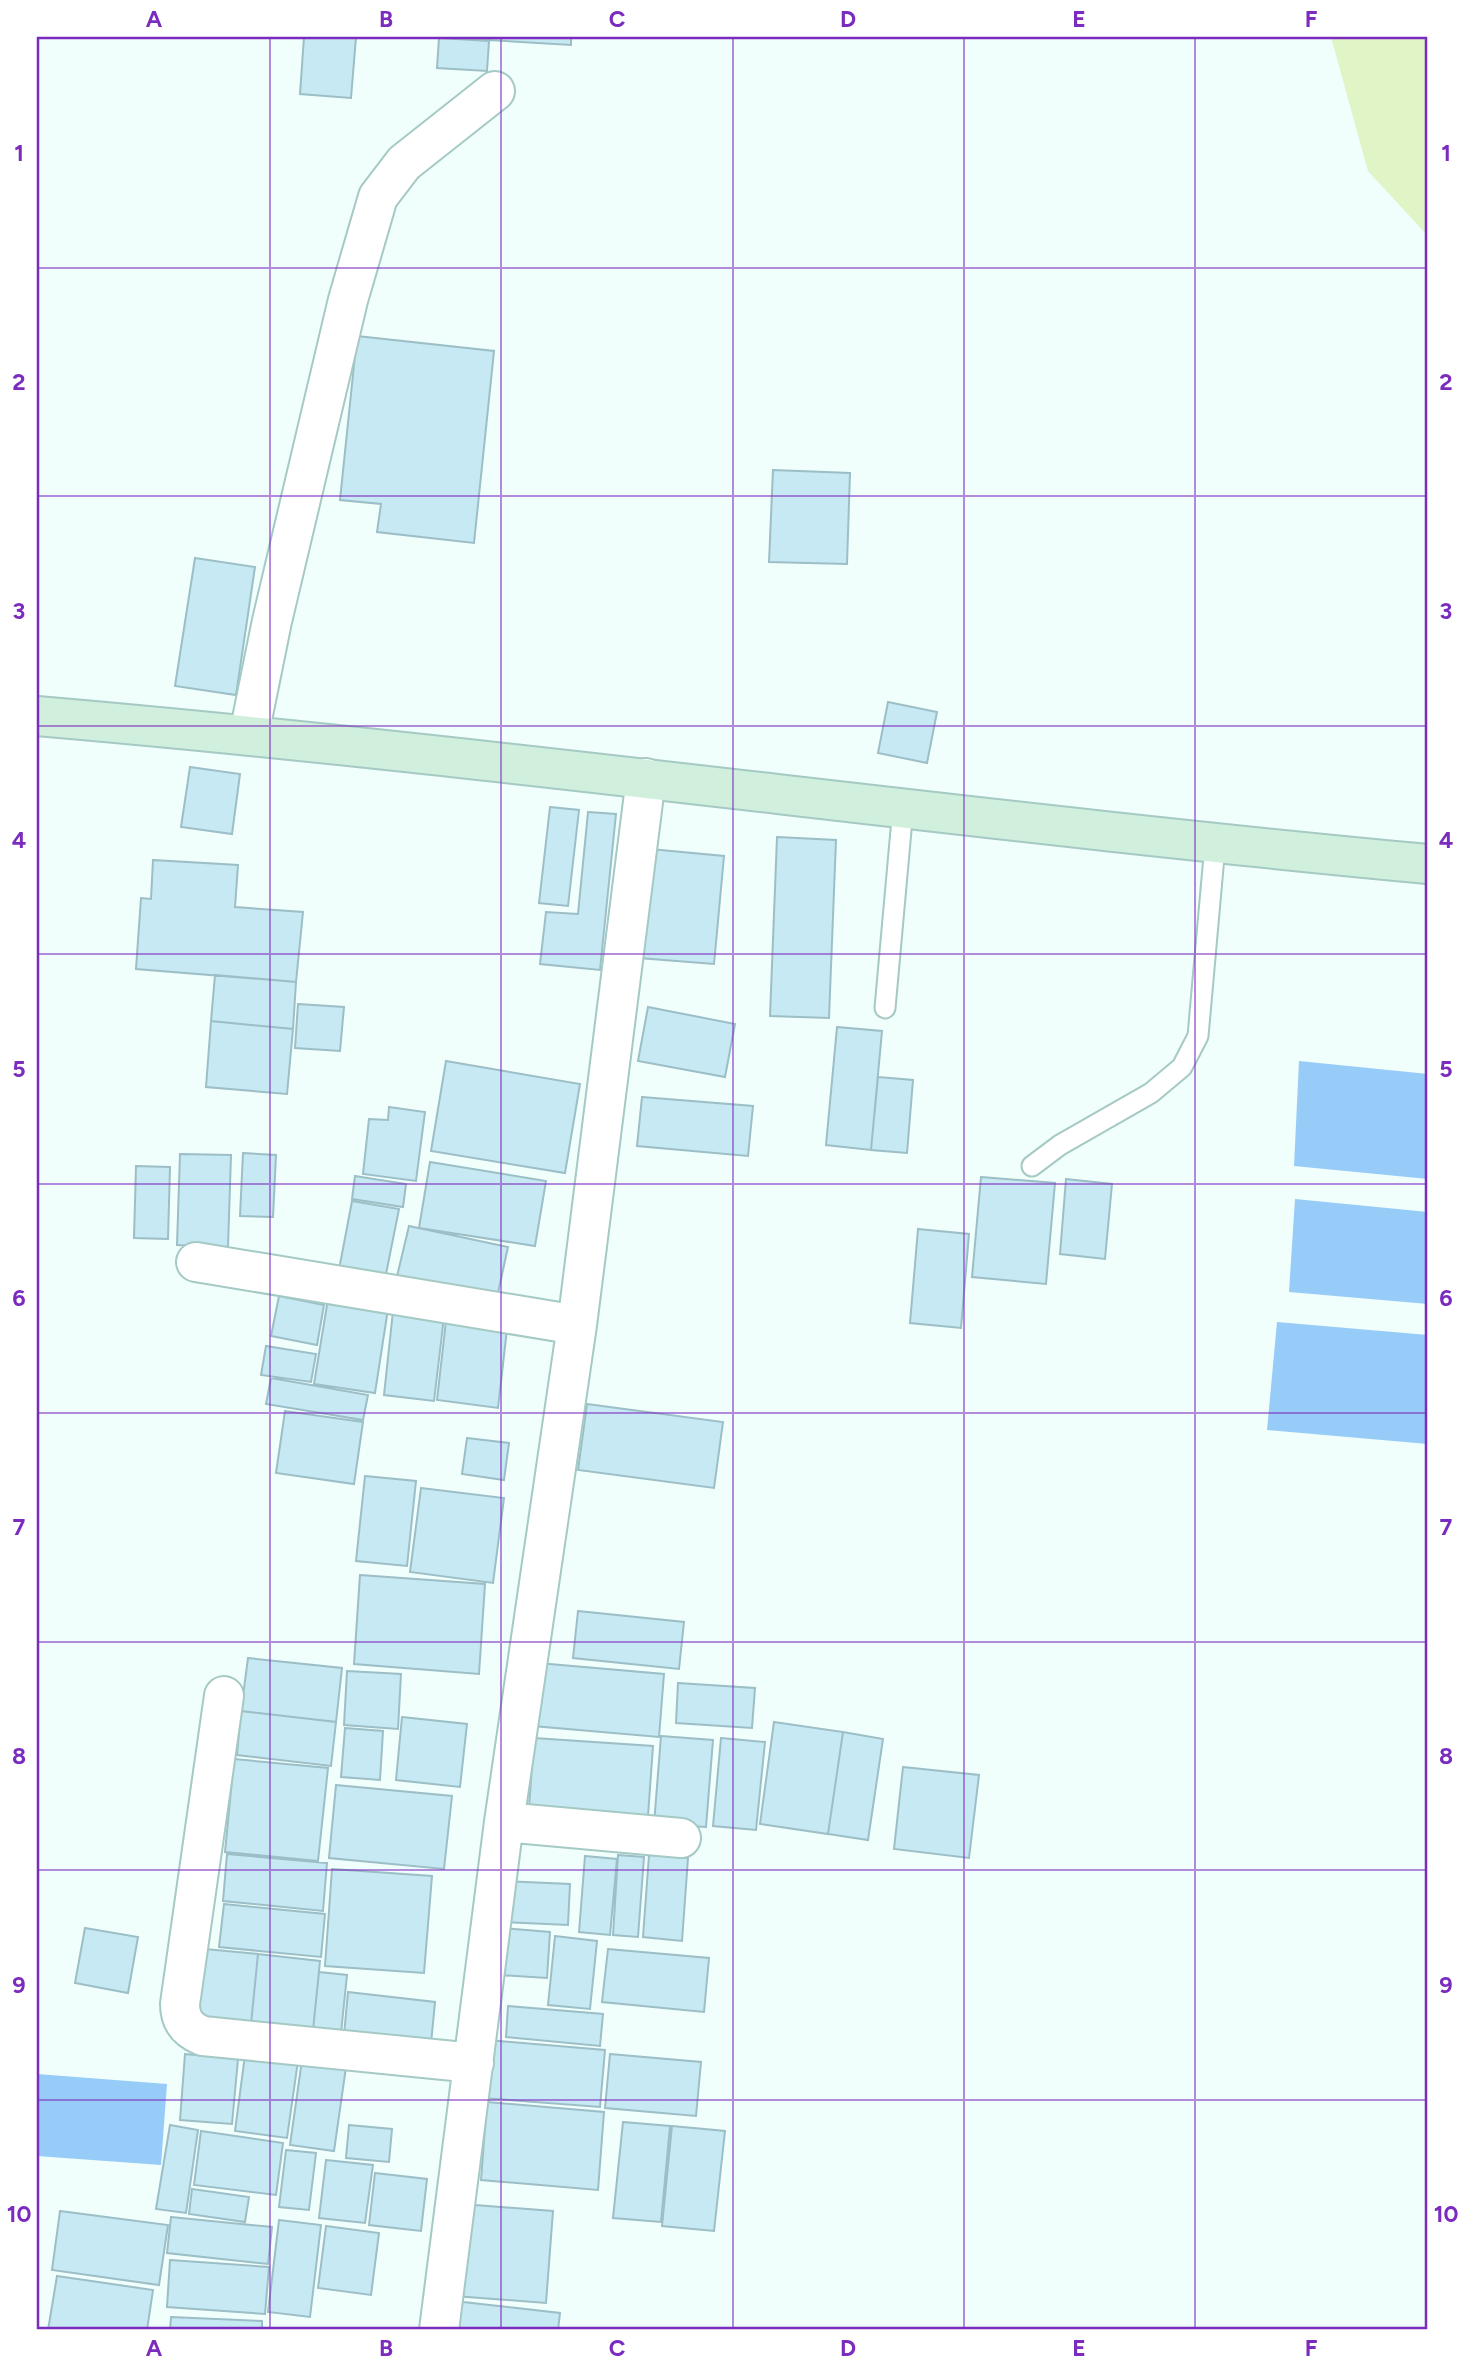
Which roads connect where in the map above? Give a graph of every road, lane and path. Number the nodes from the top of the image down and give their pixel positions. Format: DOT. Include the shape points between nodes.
graph roads {
  1 [pos="495,91"];
  2 [pos="37,716"];
  3 [pos="249,734"];
  4 [pos="646,778"];
  5 [pos="903,808"];
  6 [pos="1215,845"];
  7 [pos="1428,864"];
  8 [pos="885,1008"];
  9 [pos="1032,1166"];
  10 [pos="196,1262"];
  11 [pos="578,1325"];
  12 [pos="223,1696"];
  13 [pos="504,1822"];
  14 [pos="681,1839"];
  15 [pos="474,2063"];
  16 [pos="439,2330"];
  1 -- 3 [label="street" via="404,163 378,197 348,300"];
  2 -- 3 [label="street"];
  3 -- 4 [label="street"];
  4 -- 5 [label="street"];
  4 -- 11 [label="street"];
  5 -- 6 [label="street"];
  5 -- 8 [label="lane"];
  6 -- 7 [label="street"];
  6 -- 9 [label="lane" via="1198,1036 1182,1067 1151,1093"];
  10 -- 11 [label="street"];
  11 -- 13 [label="street"];
  12 -- 15 [label="street" via="180,2004 183,2021 203,2036"];
  13 -- 14 [label="street"];
  13 -- 15 [label="street"];
  15 -- 16 [label="street"];
}
